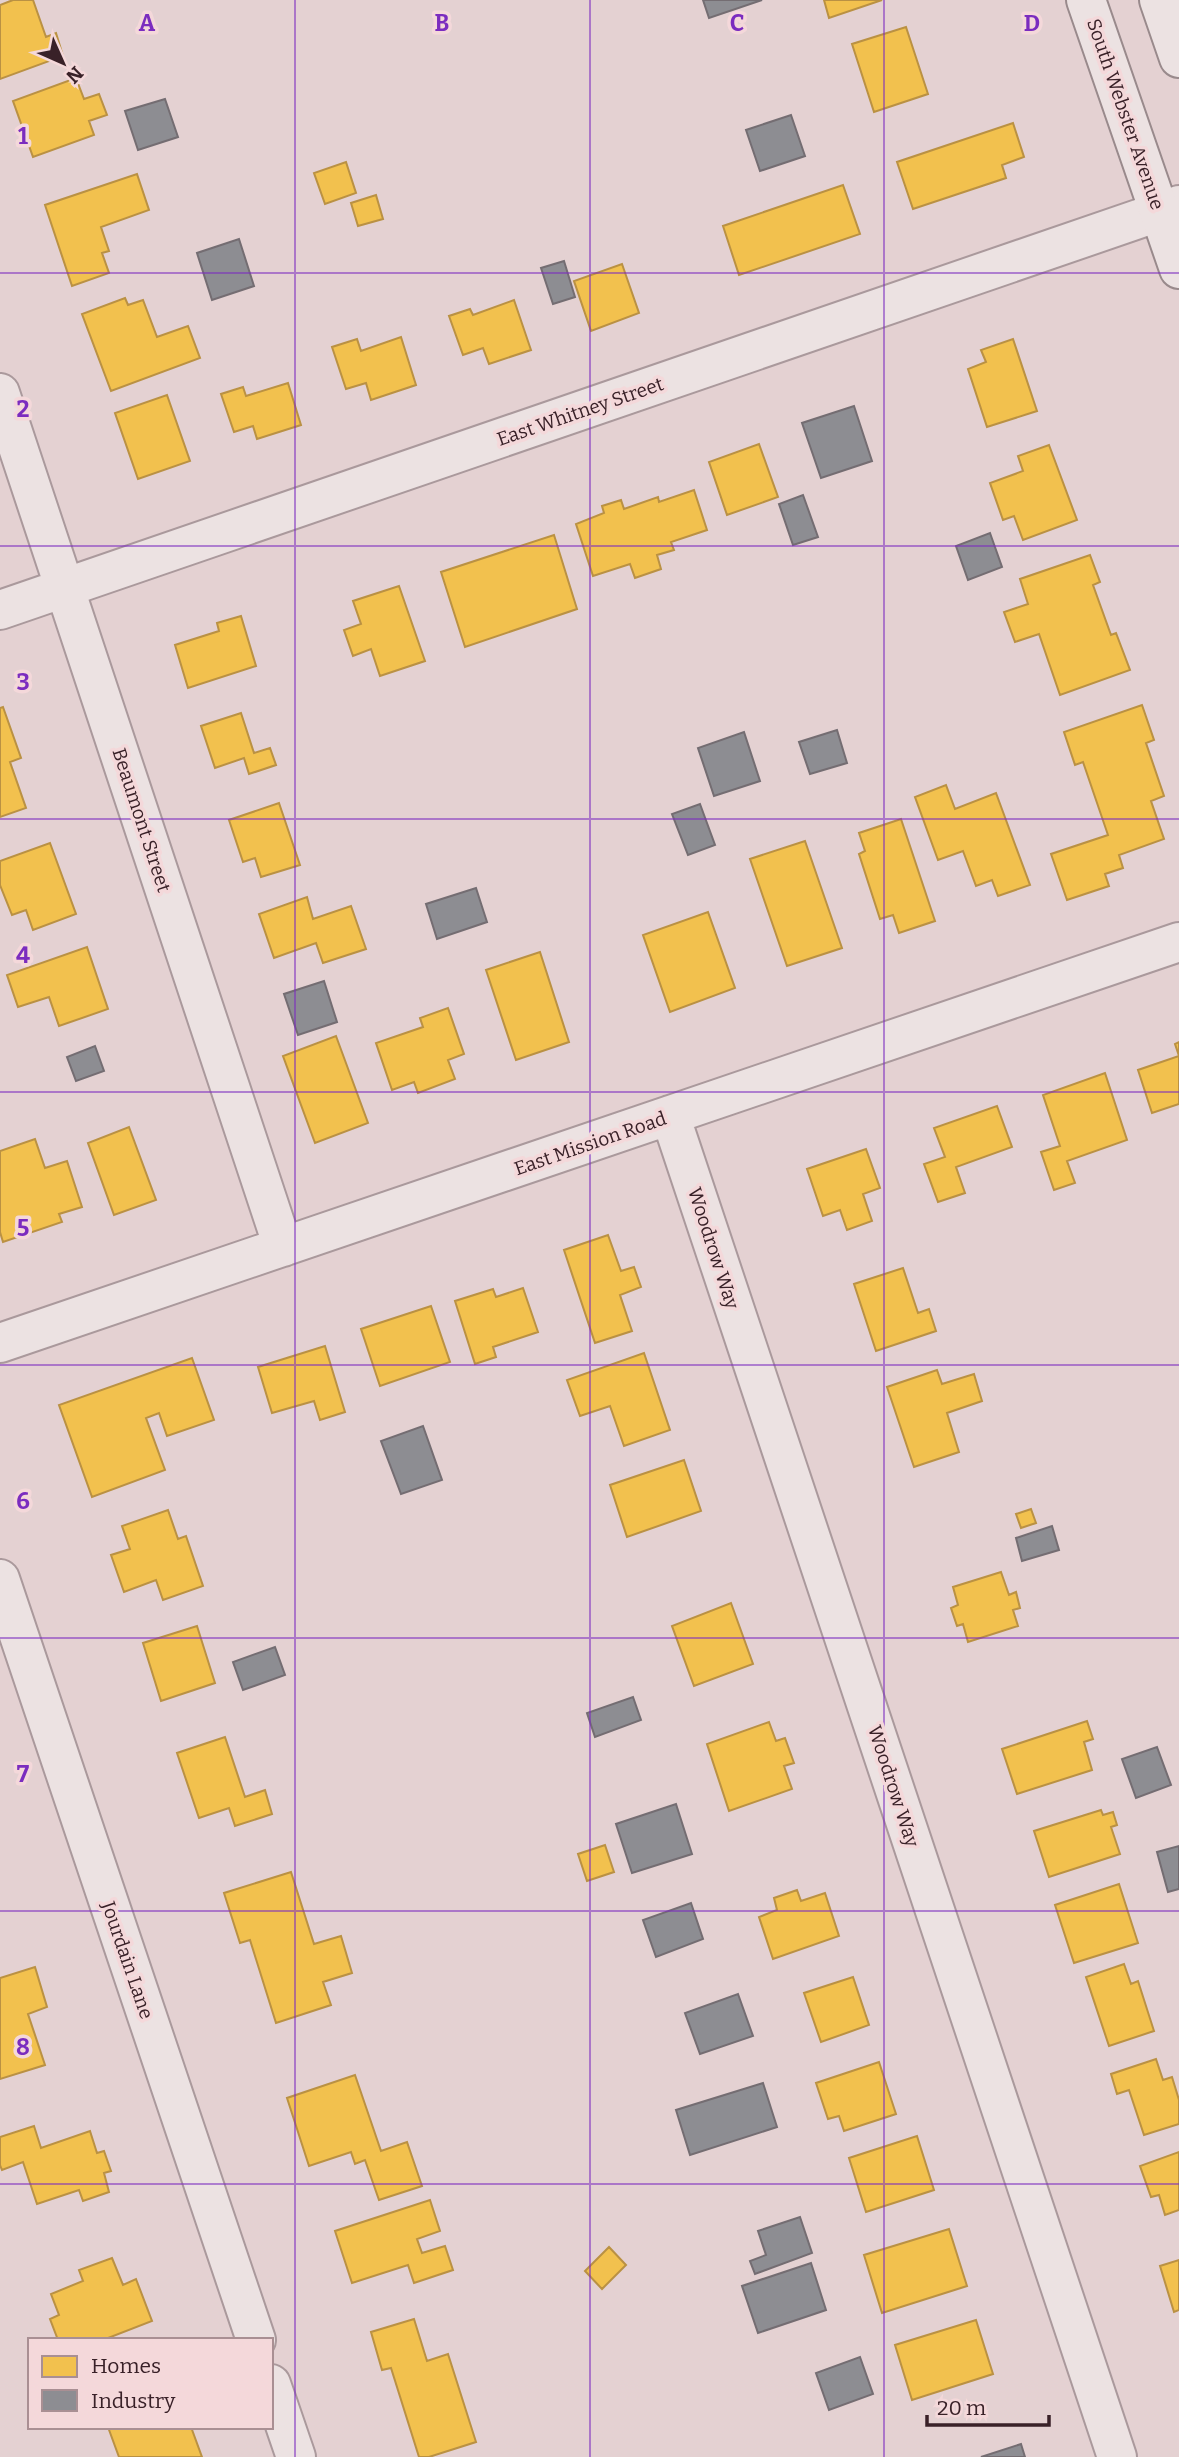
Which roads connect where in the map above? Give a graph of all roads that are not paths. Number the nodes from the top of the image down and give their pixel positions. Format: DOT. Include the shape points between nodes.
graph roads {
  1 [pos="1086,0"];
  2 [pos="1159,0"];
  3 [pos="1179,58"];
  4 [pos="1170,209"];
  5 [pos="1179,269"];
  6 [pos="0,393"];
  7 [pos="65,588"];
  8 [pos="0,610"];
  9 [pos="1179,942"];
  10 [pos="670,1115"];
  11 [pos="283,1247"];
  12 [pos="0,1343"];
  13 [pos="0,1579"];
  14 [pos="256,2338"];
  15 [pos="273,2390"];
  16 [pos="296,2457"];
  17 [pos="1118,2457"];
  1 -- 4 [label="street, South Webster Avenue"];
  2 -- 3 [label="street"];
  4 -- 5 [label="street, South Webster Avenue"];
  4 -- 7 [label="street, East Whitney Street"];
  6 -- 7 [label="street, Beaumont Street"];
  7 -- 8 [label="street, East Whitney Street"];
  7 -- 11 [label="street, Beaumont Street"];
  9 -- 10 [label="street, East Mission Road"];
  10 -- 11 [label="street, East Mission Road"];
  10 -- 17 [label="street, Woodrow Way"];
  11 -- 12 [label="street, East Mission Road"];
  13 -- 14 [label="street, Jourdain Lane"];
  15 -- 16 [label="street"];
}
